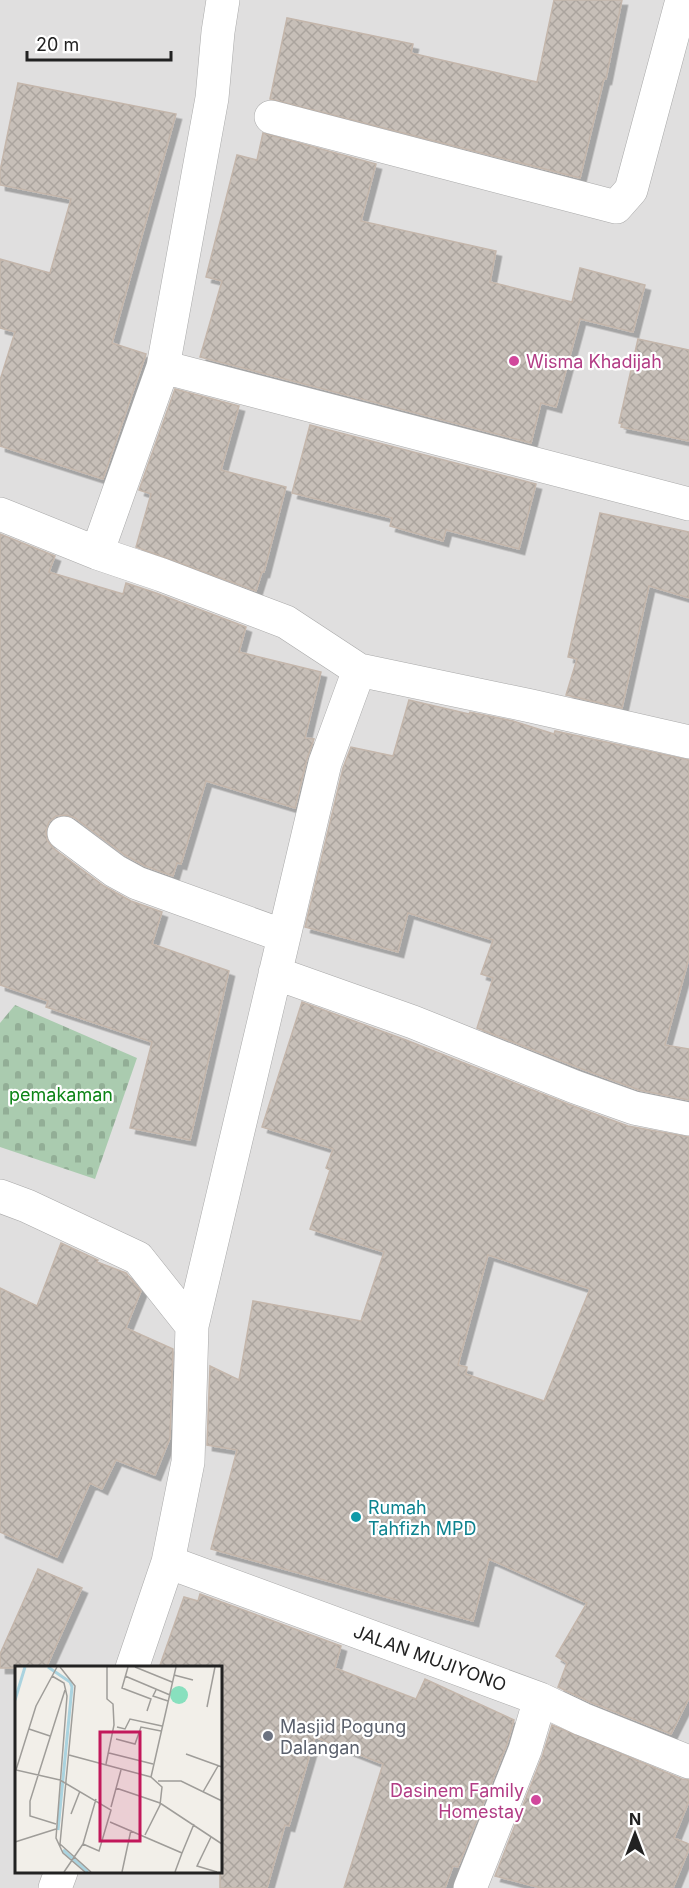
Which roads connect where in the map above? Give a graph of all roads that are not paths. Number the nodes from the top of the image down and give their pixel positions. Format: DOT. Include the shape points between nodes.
graph roads {
  1 [pos="223,0"];
  2 [pos="682,0"];
  3 [pos="271,117"];
  4 [pos="163,367"];
  5 [pos="689,504"];
  6 [pos="0,514"];
  7 [pos="97,553"];
  8 [pos="359,670"];
  9 [pos="689,742"];
  10 [pos="64,833"];
  11 [pos="284,936"];
  12 [pos="275,973"];
  13 [pos="689,1119"];
  14 [pos="0,1196"];
  15 [pos="192,1326"];
  16 [pos="168,1562"];
  17 [pos="133,1666"];
  18 [pos="540,1699"];
  19 [pos="689,1762"];
  20 [pos="61,1873"];
  21 [pos="55,1888"];
  22 [pos="470,1888"];
  1 -- 4 [label="street" via="212,98"];
  2 -- 3 [label="street" via="631,190 616,207"];
  4 -- 5 [label="street"];
  4 -- 7 [label="street"];
  6 -- 7 [label="street"];
  7 -- 8 [label="street" via="286,622"];
  8 -- 9 [label="street"];
  8 -- 11 [label="street" via="324,763"];
  10 -- 11 [label="street" via="138,883"];
  11 -- 12 [label="street"];
  12 -- 13 [label="street" via="624,1104"];
  12 -- 15 [label="street"];
  14 -- 15 [label="street" via="138,1258"];
  15 -- 16 [label="street" via="188,1462"];
  16 -- 17 [label="street"];
  16 -- 18 [label="street, JALAN MUJIYONO"];
  18 -- 19 [label="street, JALAN MUJIYONO"];
  18 -- 22 [label="street" via="525,1750"];
  20 -- 21 [label="street"];
}
